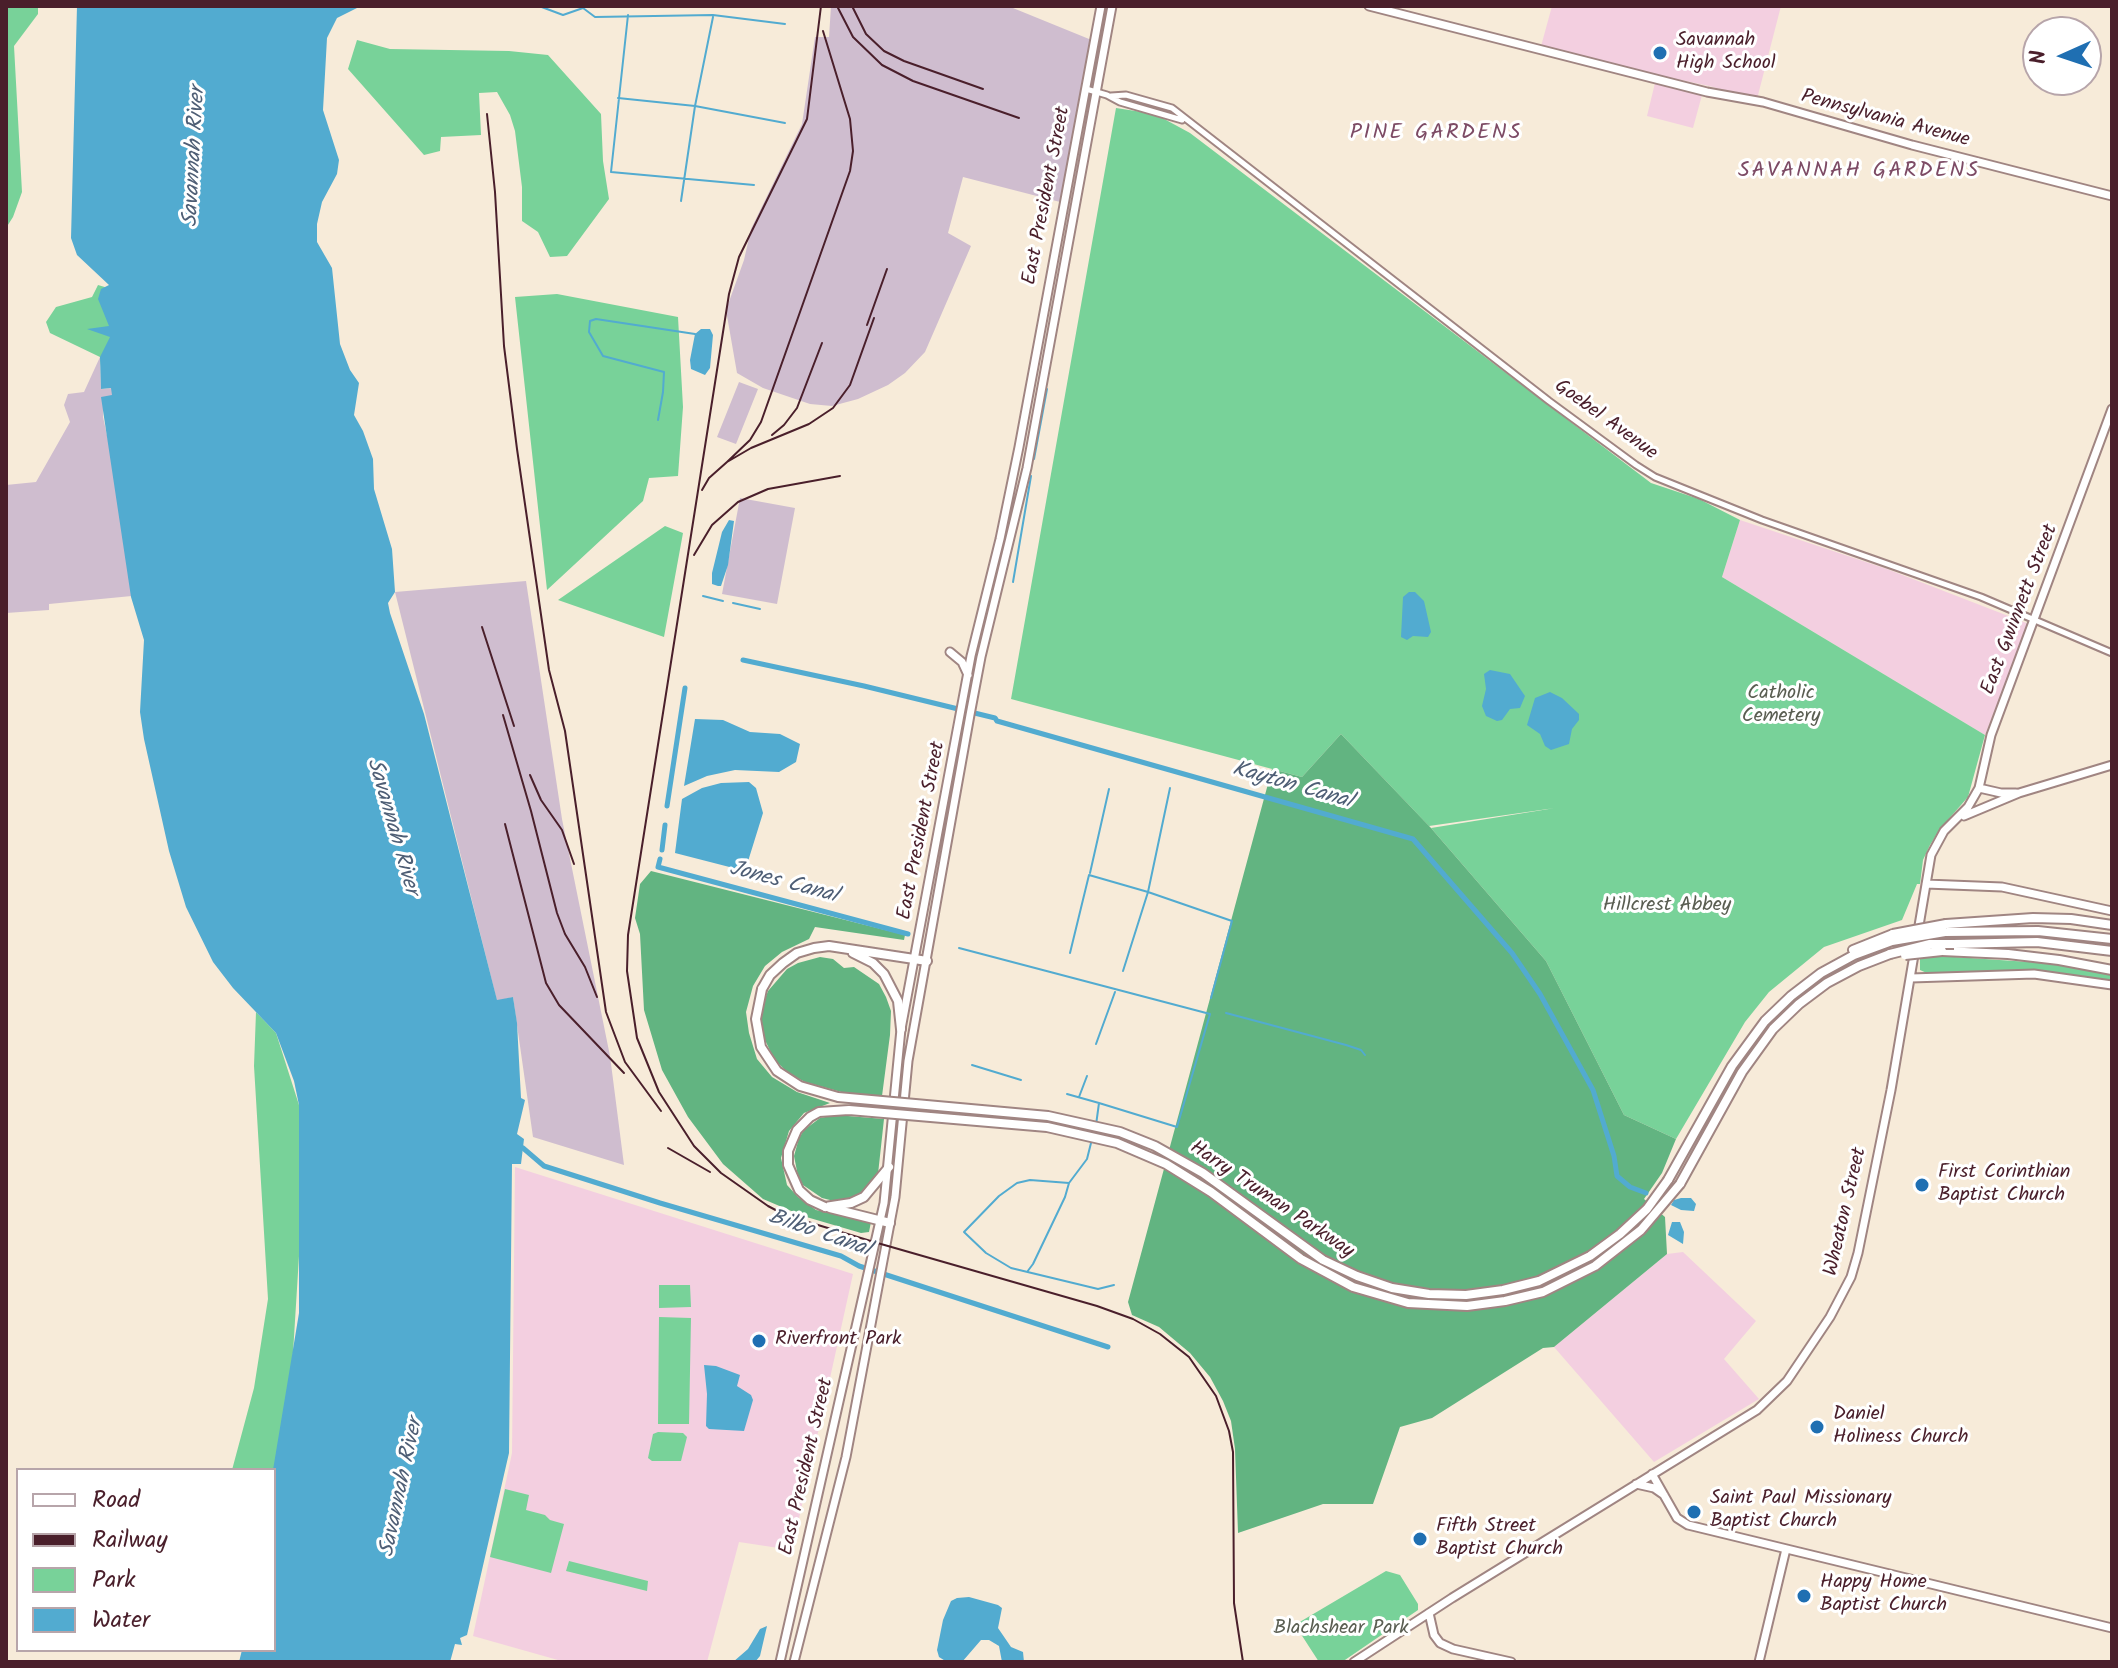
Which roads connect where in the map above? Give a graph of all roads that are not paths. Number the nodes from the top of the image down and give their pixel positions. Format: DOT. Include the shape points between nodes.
graph roads {
  1 [pos="1101,6"];
  2 [pos="1112,6"];
  3 [pos="1369,6"];
  4 [pos="1085,89"];
  5 [pos="1096,91"];
  6 [pos="2112,196"];
  7 [pos="2112,409"];
  8 [pos="1000,539"];
  9 [pos="1000,583"];
  10 [pos="2035,621"];
  11 [pos="950,652"];
  12 [pos="2112,653"];
  13 [pos="968,675"];
  14 [pos="2112,765"];
  15 [pos="1979,788"];
  16 [pos="2019,793"];
  17 [pos="1999,800"];
  18 [pos="1958,818"];
  19 [pos="1926,884"];
  20 [pos="2112,911"];
  21 [pos="2112,925"];
  22 [pos="1946,928"];
  23 [pos="2112,939"];
  24 [pos="829,946"];
  25 [pos="2112,951"];
  26 [pos="1889,956"];
  27 [pos="915,959"];
  28 [pos="927,961"];
  29 [pos="2112,970"];
  30 [pos="1911,978"];
  31 [pos="2112,985"];
  32 [pos="901,1029"];
  33 [pos="889,1167"];
  34 [pos="825,1207"];
  35 [pos="879,1220"];
  36 [pos="890,1223"];
  37 [pos="1652,1474"];
  38 [pos="1636,1484"];
  39 [pos="1664,1495"];
  40 [pos="1786,1549"];
  41 [pos="1429,1613"];
  42 [pos="2112,1628"];
  43 [pos="780,1662"];
  44 [pos="794,1662"];
  45 [pos="1354,1662"];
  46 [pos="1511,1662"];
  47 [pos="1759,1662"];
  1 -- 4 [label="main road, East President Street"];
  2 -- 5 [label="main road, East President Street"];
  3 -- 6 [label="main road, Pennsylvania Avenue" via="1763,102"];
  4 -- 5 [label="street, Goebel Avenue"];
  4 -- 8 [label="main road, East President Street"];
  5 -- 9 [label="main road, East President Street" via="1027,468"];
  5 -- 10 [label="street, Goebel Avenue" via="1172,108 1636,465 1762,520"];
  7 -- 10 [label="main road, East Gwinnett Street"];
  8 -- 9 [label="main road" via="1005,550"];
  8 -- 13 [label="main road, East President Street"];
  9 -- 28 [label="main road, East President Street" via="971,712"];
  10 -- 12 [label="street, Goebel Avenue"];
  10 -- 15 [label="main road, East Gwinnett Street" via="1991,735"];
  11 -- 13 [label="main road"];
  13 -- 27 [label="main road, East President Street"];
  14 -- 16 [label="main road"];
  15 -- 16 [label="main road"];
  15 -- 17 [label="main road"];
  15 -- 18 [label="main road, East Gwinnett Street"];
  16 -- 17 [label="main road"];
  17 -- 18 [label="main road"];
  18 -- 19 [label="main road, Wheaton Street" via="1937,842"];
  19 -- 20 [label="main road" via="2002,887"];
  19 -- 30 [label="main road, Wheaton Street"];
  21 -- 22 [label="highway" via="2033,918"];
  22 -- 23 [label="highway"];
  22 -- 24 [label="highway, Harry Truman Parkway, bridge" via="1850,951 1765,1021 1742,1050 1668,1180 1620,1234 1556,1274 1521,1286 1447,1295 1401,1290 1323,1260 1203,1173 1120,1132 1048,1116 838,1097 800,1086 777,1071 761,1047 756,1019 762,989 789,958"];
  24 -- 27 [label="highway"];
  24 -- 32 [label="highway" via="860,956 884,974 898,1001"];
  25 -- 26 [label="highway, bridge" via="2037,942 1930,944"];
  26 -- 29 [label="highway, bridge" via="1942,951 2034,957"];
  26 -- 34 [label="highway, Harry Truman Parkway, bridge" via="1812,993 1785,1016 1742,1072 1680,1184 1641,1230 1595,1266 1543,1292 1505,1301 1467,1306 1408,1303 1353,1287 1301,1259 1166,1164 1117,1143 1056,1128 849,1110 819,1112 797,1130 788,1165 799,1190"];
  27 -- 28 [label="highway"];
  27 -- 32 [label="main road, East President Street"];
  28 -- 36 [label="main road, East President Street" via="908,1061"];
  30 -- 31 [label="main road" via="2034,974"];
  30 -- 37 [label="main road, Wheaton Street" via="1858,1253 1839,1302 1787,1381 1764,1405"];
  32 -- 33 [label="main road, East President Street"];
  33 -- 34 [label="highway" via="864,1197"];
  33 -- 35 [label="main road, East President Street"];
  34 -- 35 [label="highway"];
  35 -- 36 [label="highway"];
  35 -- 43 [label="main road, East President Street"];
  36 -- 44 [label="main road, East President Street" via="846,1457"];
  37 -- 38 [label="main road, Wheaton Street"];
  37 -- 39 [label="main road"];
  38 -- 39 [label="main road"];
  38 -- 41 [label="main road, Wheaton Street"];
  39 -- 40 [label="main road" via="1677,1518 1688,1525"];
  40 -- 42 [label="main road"];
  40 -- 47 [label="main road"];
  41 -- 45 [label="main road, Wheaton Street"];
  41 -- 46 [label="main road" via="1440,1643"];
}
